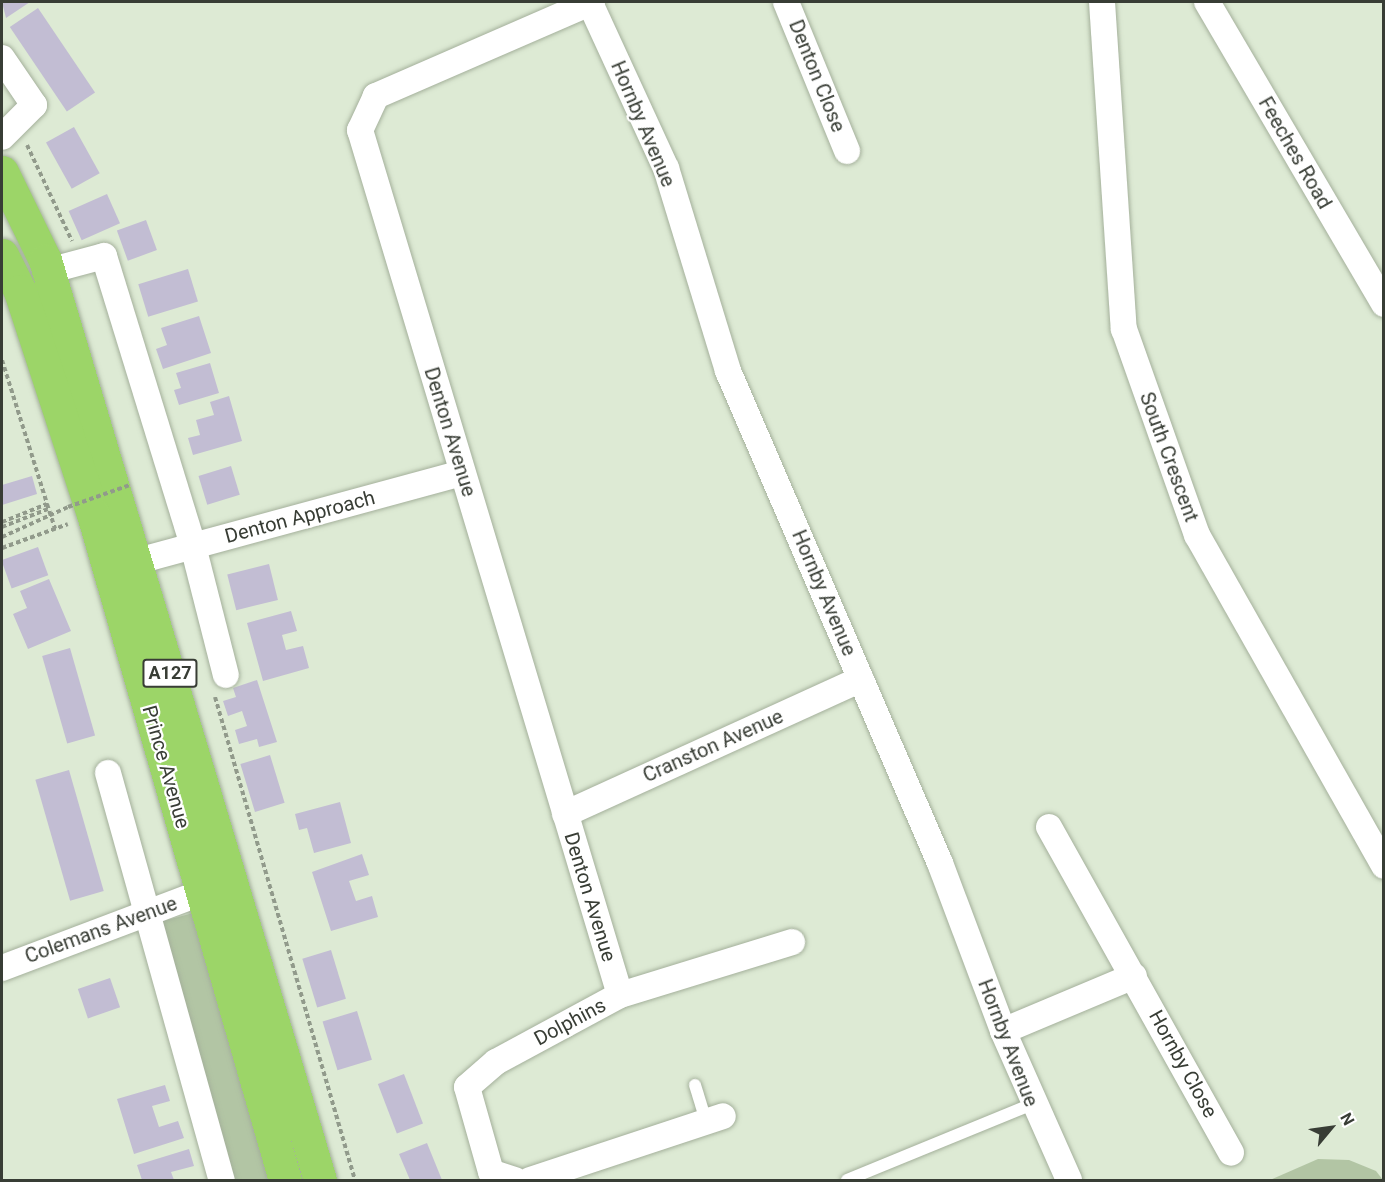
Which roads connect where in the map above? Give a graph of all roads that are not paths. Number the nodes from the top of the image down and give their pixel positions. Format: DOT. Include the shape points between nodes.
graph roads {
  1 [pos="591,2"];
  2 [pos="786,2"];
  3 [pos="1102,2"];
  4 [pos="1207,2"];
  5 [pos="2,58"];
  6 [pos="2,136"];
  7 [pos="847,151"];
  8 [pos="2,172"];
  9 [pos="2,255"];
  10 [pos="48,272"];
  11 [pos="1383,304"];
  12 [pos="462,473"];
  13 [pos="193,546"];
  14 [pos="138,561"];
  15 [pos="861,679"];
  16 [pos="220,682"];
  17 [pos="108,772"];
  18 [pos="565,814"];
  19 [pos="1049,827"];
  20 [pos="1383,866"];
  21 [pos="201,893"];
  22 [pos="147,913"];
  23 [pos="792,942"];
  24 [pos="2,968"];
  25 [pos="1134,975"];
  26 [pos="620,995"];
  27 [pos="1003,1031"];
  28 [pos="695,1085"];
  29 [pos="1032,1104"];
  30 [pos="715,1119"];
  31 [pos="1232,1153"];
  32 [pos="222,1180"];
  33 [pos="285,1180"];
  34 [pos="320,1180"];
  35 [pos="516,1180"];
  36 [pos="530,1180"];
  37 [pos="847,1180"];
  38 [pos="1069,1180"];
  1 -- 12 [label="street, Denton Avenue" via="376,96 360,130"];
  1 -- 15 [label="street, Hornby Avenue" via="666,168 728,371"];
  2 -- 7 [label="street, Denton Close"];
  3 -- 20 [label="street, South Crescent" via="1124,329 1197,535"];
  4 -- 11 [label="street, Feeches Road"];
  5 -- 6 [label="street" via="33,105"];
  8 -- 10 [label="highway, Prince Avenue / A127"];
  9 -- 21 [label="highway, Prince Avenue / A127" via="20,291 93,514"];
  10 -- 13 [label="street" via="104,256"];
  10 -- 14 [label="highway, Prince Avenue / A127"];
  12 -- 13 [label="street, Denton Approach"];
  12 -- 18 [label="street, Denton Avenue"];
  13 -- 14 [label="street, Denton Approach"];
  13 -- 16 [label="street"];
  14 -- 34 [label="highway, Prince Avenue / A127"];
  15 -- 18 [label="street, Cranston Avenue"];
  15 -- 27 [label="street, Hornby Avenue" via="940,863"];
  17 -- 22 [label="street"];
  18 -- 26 [label="street, Denton Avenue"];
  19 -- 25 [label="street, Hornby Close"];
  21 -- 22 [label="street, Colemans Avenue"];
  21 -- 33 [label="highway, Prince Avenue / A127"];
  22 -- 24 [label="street, Colemans Avenue"];
  22 -- 32 [label="street"];
  23 -- 26 [label="street, Dolphins"];
  25 -- 27 [label="street"];
  25 -- 31 [label="street, Hornby Close"];
  26 -- 35 [label="street, Dolphins" via="496,1062 467,1087 491,1172"];
  27 -- 29 [label="street, Hornby Avenue"];
  28 -- 30 [label="lane"];
  29 -- 37 [label="lane"];
  29 -- 38 [label="street, Hornby Avenue"];
  30 -- 36 [label="street"];
}
